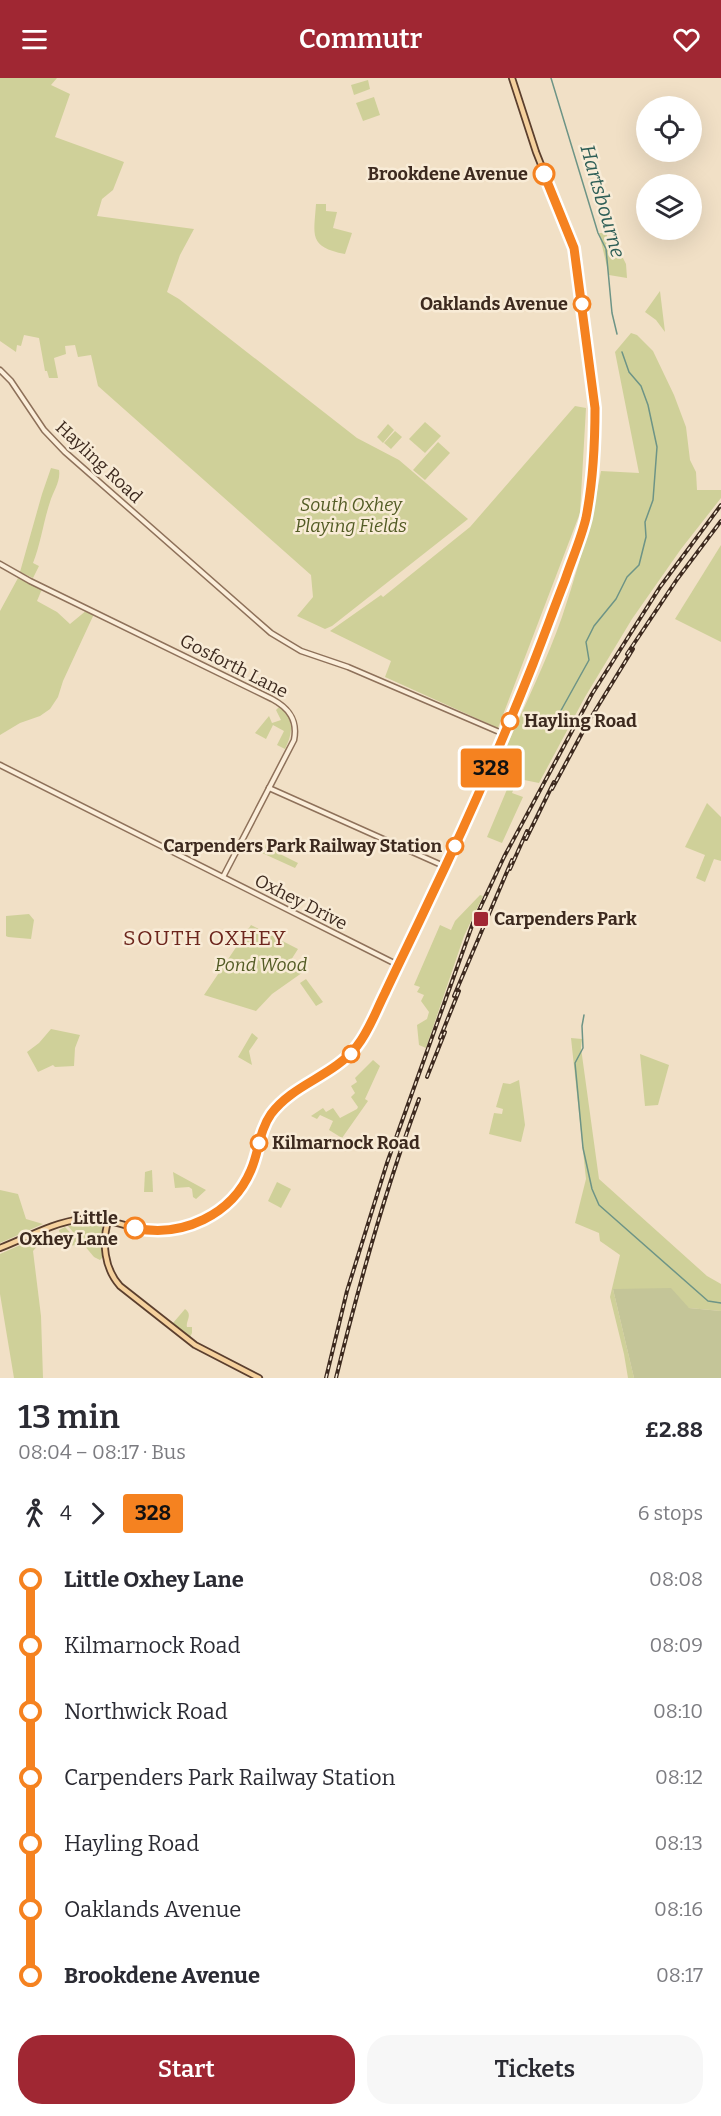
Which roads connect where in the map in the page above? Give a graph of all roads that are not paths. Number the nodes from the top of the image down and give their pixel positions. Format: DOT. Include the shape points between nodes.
graph roads {
  1 [pos="512,78"];
  2 [pos="0,370"];
  3 [pos="0,564"];
  4 [pos="504,734"];
  5 [pos="0,765"];
  6 [pos="269,788"];
  7 [pos="446,867"];
  8 [pos="223,877"];
  9 [pos="398,965"];
  10 [pos="108,1220"];
  11 [pos="0,1248"];
  12 [pos="259,1378"];
  1 -- 4 [label="main road" via="574,248 595,434 585,520"];
  2 -- 4 [label="street, Hayling Road" via="60,448 272,633 301,651"];
  3 -- 6 [label="street, Gosforth Lane" via="284,706 292,716 295,732"];
  4 -- 7 [label="main road"];
  5 -- 8 [label="street, Oxhey Drive"];
  6 -- 7 [label="street"];
  6 -- 8 [label="street, Gosforth Lane"];
  7 -- 9 [label="main road"];
  8 -- 9 [label="street, Oxhey Drive"];
  9 -- 10 [label="main road" via="365,1034 350,1055 272,1113 249,1174 227,1204 194,1224 168,1230 145,1230"];
  10 -- 11 [label="main road" via="88,1218 64,1223"];
  10 -- 12 [label="main road" via="106,1261 120,1286 195,1345"];
}
